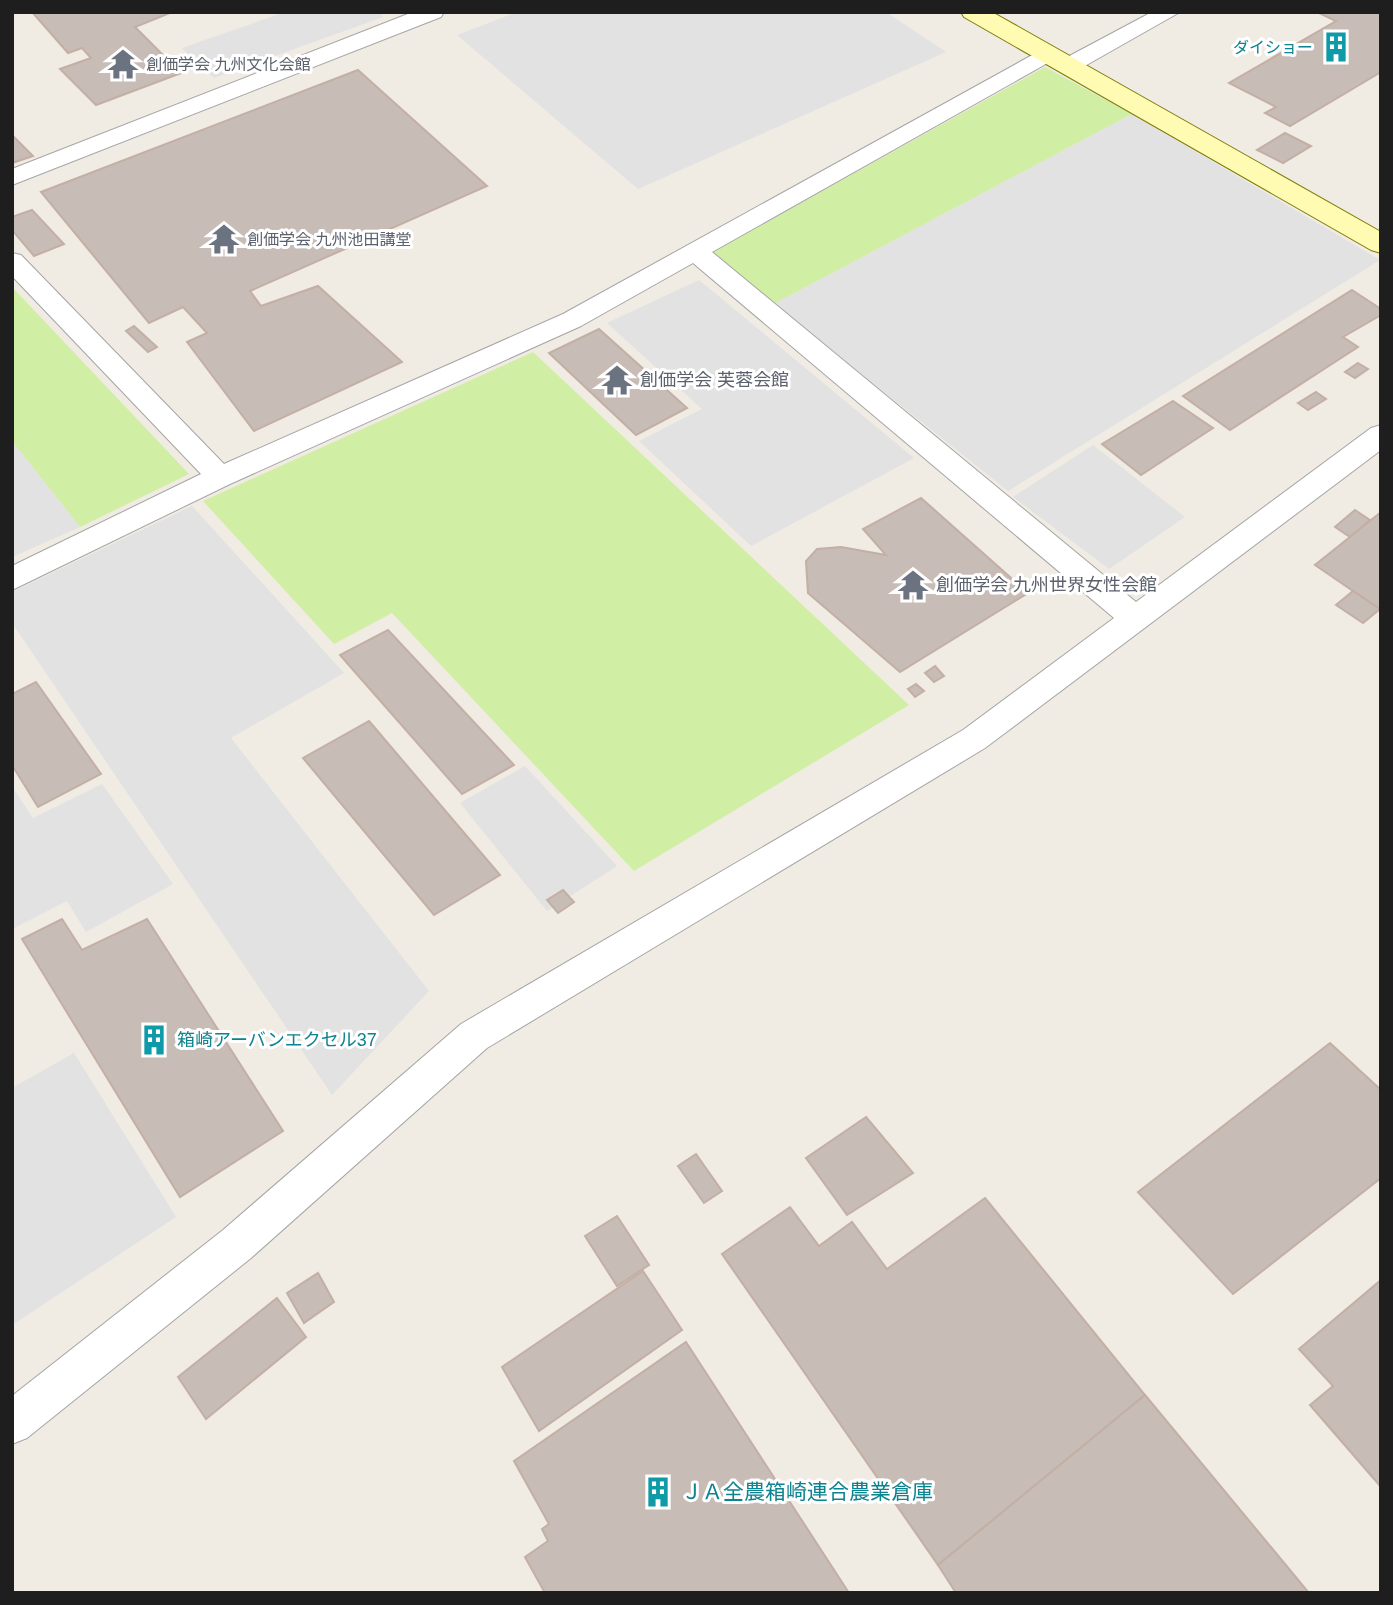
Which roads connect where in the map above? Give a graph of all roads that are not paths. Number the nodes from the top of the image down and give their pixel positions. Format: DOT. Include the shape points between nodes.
graph roads {
  1 [pos="433,12"];
  2 [pos="973,12"];
  3 [pos="1169,12"];
  4 [pos="1057,60"];
  5 [pos="12,178"];
  6 [pos="1381,244"];
  7 [pos="696,252"];
  8 [pos="12,261"];
  9 [pos="1381,435"];
  10 [pos="220,477"];
  11 [pos="12,579"];
  12 [pos="1135,618"];
  13 [pos="12,1423"];
  1 -- 5 [label="street"];
  2 -- 4 [label="street"];
  3 -- 4 [label="street"];
  4 -- 6 [label="street"];
  4 -- 7 [label="street"];
  7 -- 10 [label="street" via="572,320"];
  7 -- 12 [label="street"];
  8 -- 10 [label="street"];
  9 -- 12 [label="street"];
  10 -- 11 [label="street"];
  12 -- 13 [label="street" via="974,739 474,1036 237,1244"];
}
